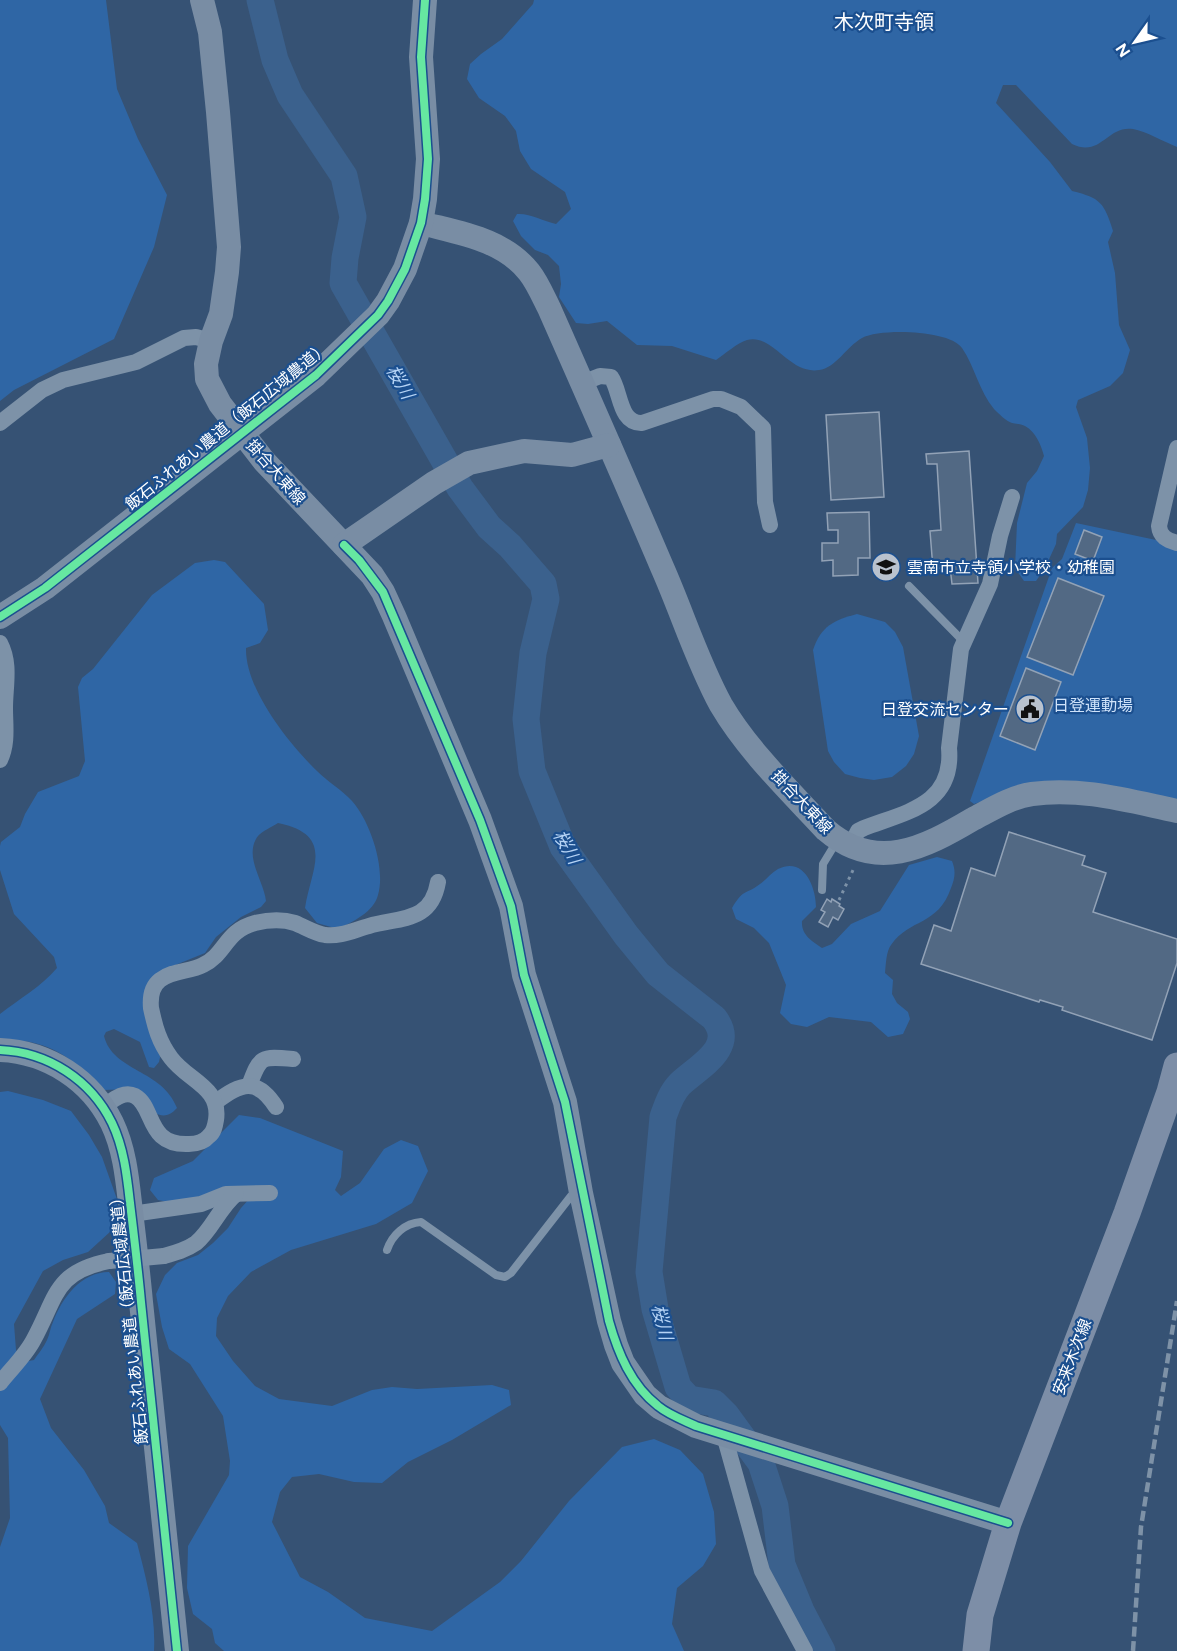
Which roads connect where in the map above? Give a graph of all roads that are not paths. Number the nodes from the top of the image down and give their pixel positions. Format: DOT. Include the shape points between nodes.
graph roads {
  1 [pos="202,0"];
  2 [pos="425,0"];
  3 [pos="421,223"];
  4 [pos="211,341"];
  5 [pos="582,384"];
  6 [pos="0,423"];
  7 [pos="243,433"];
  8 [pos="609,445"];
  9 [pos="1177,448"];
  10 [pos="1011,497"];
  11 [pos="771,525"];
  12 [pos="1177,543"];
  13 [pos="344,545"];
  14 [pos="909,586"];
  15 [pos="0,617"];
  16 [pos="963,641"];
  17 [pos="0,643"];
  18 [pos="0,760"];
  19 [pos="1177,811"];
  20 [pos="848,850"];
  21 [pos="438,882"];
  22 [pos="822,890"];
  23 [pos="0,1050"];
  24 [pos="293,1059"];
  25 [pos="1177,1066"];
  26 [pos="249,1086"];
  27 [pos="216,1102"];
  28 [pos="103,1107"];
  29 [pos="276,1107"];
  30 [pos="582,1192"];
  31 [pos="270,1193"];
  32 [pos="236,1194"];
  33 [pos="132,1214"];
  34 [pos="387,1250"];
  35 [pos="0,1383"];
  36 [pos="728,1436"];
  37 [pos="1008,1523"];
  38 [pos="177,1651"];
  39 [pos="805,1651"];
  40 [pos="976,1651"];
  1 -- 4 [label="street, 掛合大東線" via="210,32 229,247 221,314"];
  2 -- 3 [label="street, 飯石ふれあい農道（飯石広域農道）" via="421,57 428,159"];
  3 -- 5 [label="street, 掛合大東線" via="479,238 520,262 544,298"];
  3 -- 7 [label="street, 飯石ふれあい農道（飯石広域農道）" via="397,287 378,315 316,375"];
  4 -- 6 [label="street" via="184,338 136,362 63,380 42,390"];
  4 -- 7 [label="street, 掛合大東線" via="206,364 210,386"];
  5 -- 8 [label="street, 掛合大東線"];
  5 -- 11 [label="street" via="600,375 611,377 625,414 636,423 713,399 741,407 763,428 765,502"];
  7 -- 13 [label="street, 掛合大東線" via="264,461"];
  7 -- 15 [label="street, 飯石ふれあい農道（飯石広域農道）" via="28,601"];
  8 -- 13 [label="street" via="572,455 524,451 470,463"];
  8 -- 20 [label="street, 掛合大東線" via="722,705 763,760"];
  9 -- 12 [label="street" via="1159,526 1166,539"];
  10 -- 16 [label="street" via="990,584"];
  13 -- 30 [label="street, 掛合大東線" via="383,592 480,820 512,906 524,975 564,1101"];
  14 -- 16 [label="lane"];
  16 -- 20 [label="street" via="949,748 951,764 941,787 927,803 858,831"];
  17 -- 18 [label="street" via="8,676 6,739"];
  19 -- 20 [label="street" via="1085,793 1031,795 1001,804 911,849 876,854"];
  20 -- 22 [label="lane" via="823,864"];
  21 -- 27 [label="street" via="431,904 413,917 326,935 284,920 254,923 235,932 212,960 158,982 151,994 151,1004 159,1041 178,1067 207,1089"];
  23 -- 28 [label="street, 飯石ふれあい農道（飯石広域農道）" via="29,1054 69,1072"];
  24 -- 26 [label="street" via="261,1060"];
  25 -- 37 [label="main road, 安来木次線" via="1126,1213"];
  26 -- 27 [label="street" via="237,1088"];
  26 -- 29 [label="street" via="265,1092"];
  27 -- 28 [label="street" via="215,1127 210,1135 204,1141 185,1144 160,1135 136,1097 120,1096"];
  28 -- 33 [label="street, 飯石ふれあい農道（飯石広域農道）" via="120,1143"];
  30 -- 34 [label="lane" via="571,1196 505,1277 496,1275 422,1222 412,1223 396,1234"];
  30 -- 36 [label="street, 掛合大東線" via="609,1321 624,1363 645,1395 659,1407 696,1426"];
  31 -- 32 [label="street"];
  32 -- 33 [label="street" via="192,1206"];
  32 -- 35 [label="street, bridge" via="196,1242 178,1252 89,1265 63,1283 56,1290 33,1341"];
  33 -- 38 [label="street, 飯石ふれあい農道（飯石広域農道）"];
  36 -- 37 [label="street, 掛合大東線"];
  36 -- 39 [label="street" via="762,1571"];
  37 -- 40 [label="main road, 安来木次線" via="980,1615"];
}
